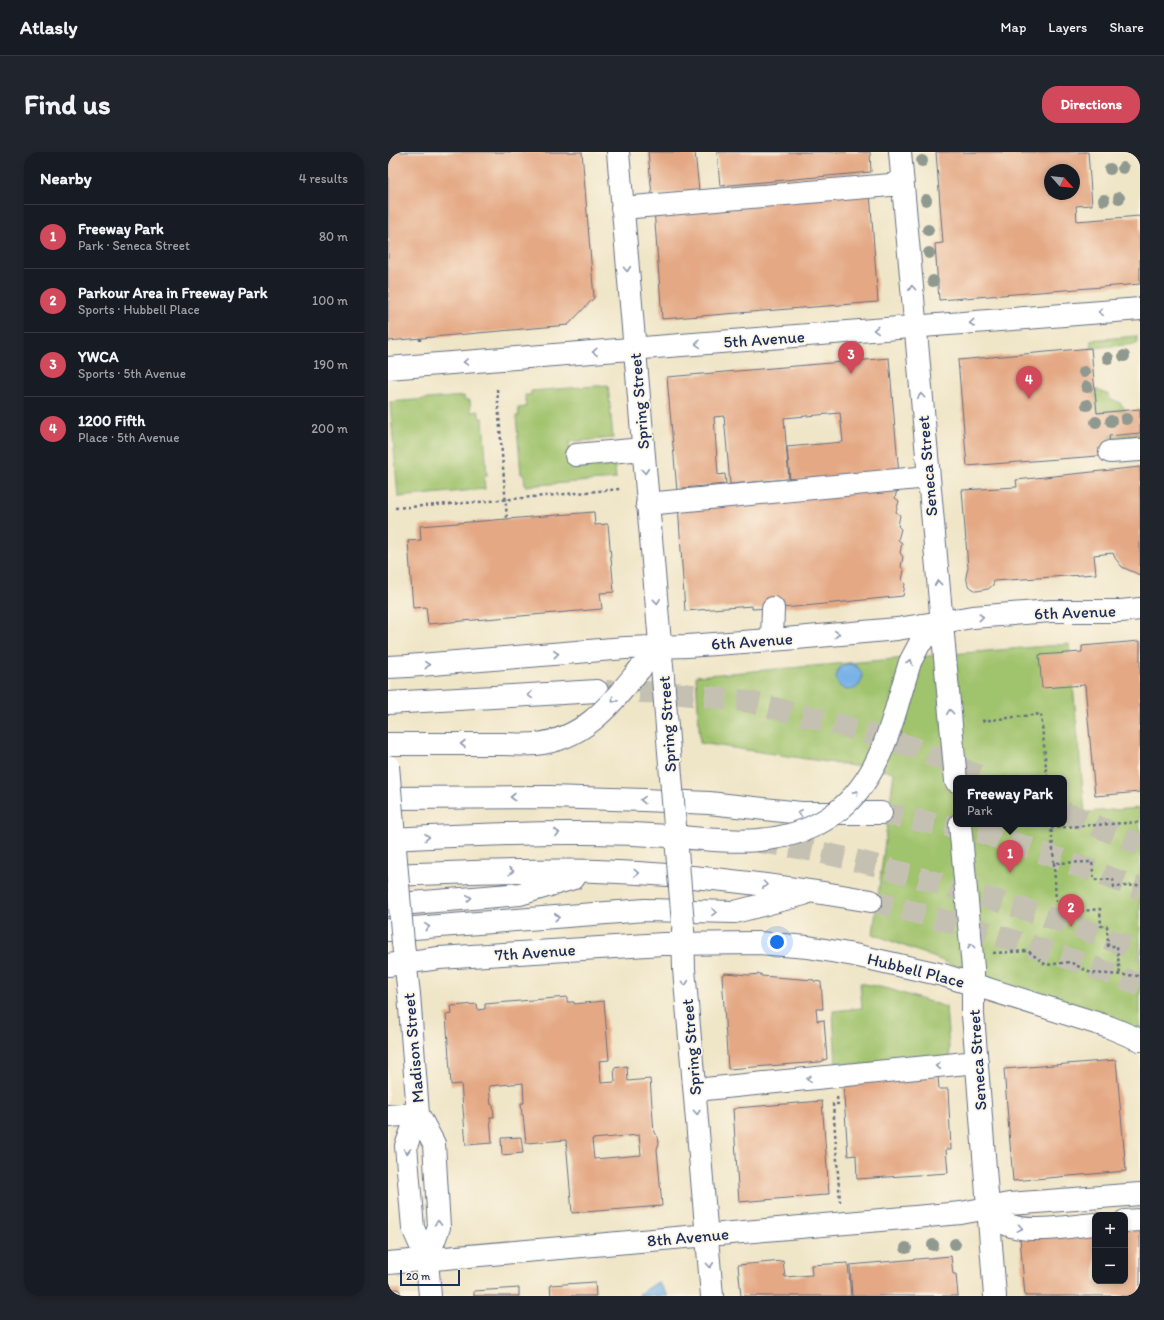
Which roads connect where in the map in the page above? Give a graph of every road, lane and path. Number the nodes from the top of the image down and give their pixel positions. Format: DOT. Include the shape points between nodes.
graph roads {
  1 [pos="618,152"];
  2 [pos="900,152"];
  3 [pos="902,184"];
  4 [pos="622,208"];
  5 [pos="1140,310"];
  6 [pos="915,327"];
  7 [pos="634,349"];
  8 [pos="388,368"];
  9 [pos="497,389"];
  10 [pos="643,448"];
  11 [pos="1140,450"];
  12 [pos="1110,452"];
  13 [pos="576,455"];
  14 [pos="928,476"];
  15 [pos="620,489"];
  16 [pos="506,499"];
  17 [pos="647,504"];
  18 [pos="394,508"];
  19 [pos="508,519"];
  20 [pos="773,608"];
  21 [pos="1140,609"];
  22 [pos="942,622"];
  23 [pos="772,640"];
  24 [pos="661,647"];
  25 [pos="388,667"];
  26 [pos="597,691"];
  27 [pos="388,703"];
  28 [pos="982,721"];
  29 [pos="388,744"];
  30 [pos="388,766"];
  31 [pos="955,775"];
  32 [pos="1047,775"];
  33 [pos="389,798"];
  34 [pos="881,813"];
  35 [pos="1140,822"];
  36 [pos="960,827"];
  37 [pos="1066,827"];
  38 [pos="1067,827"];
  39 [pos="1051,828"];
  40 [pos="388,839"];
  41 [pos="1054,863"];
  42 [pos="597,871"];
  43 [pos="388,875"];
  44 [pos="1140,885"];
  45 [pos="814,891"];
  46 [pos="871,901"];
  47 [pos="388,905"];
  48 [pos="683,934"];
  49 [pos="396,950"];
  50 [pos="993,953"];
  51 [pos="1120,976"];
  52 [pos="1140,976"];
  53 [pos="973,985"];
  54 [pos="1140,1040"];
  55 [pos="977,1062"];
  56 [pos="695,1090"];
  57 [pos="838,1104"];
  58 [pos="418,1114"];
  59 [pos="388,1116"];
  60 [pos="1140,1194"];
  61 [pos="840,1202"];
  62 [pos="988,1208"];
  63 [pos="1140,1220"];
  64 [pos="1128,1221"];
  65 [pos="1092,1224"];
  66 [pos="707,1235"];
  67 [pos="427,1260"];
  68 [pos="388,1263"];
  69 [pos="430,1296"];
  70 [pos="712,1296"];
  71 [pos="995,1296"];
  1 -- 4 [label="main road, Spring Street"];
  2 -- 3 [label="main road, Seneca Street"];
  3 -- 4 [label="main road"];
  6 -- 3 [label="main road, Seneca Street, one-way"];
  4 -- 7 [label="main road, Spring Street, one-way"];
  5 -- 6 [label="main road, 5th Avenue, one-way"];
  6 -- 7 [label="main road, 5th Avenue, one-way"];
  14 -- 6 [label="main road, Seneca Street, one-way"];
  7 -- 8 [label="main road, 5th Avenue, one-way"];
  7 -- 10 [label="main road, Spring Street"];
  9 -- 16 [label="path"];
  10 -- 13 [label="main road"];
  10 -- 17 [label="main road, Spring Street, one-way"];
  11 -- 12 [label="main road"];
  14 -- 17 [label="main road"];
  22 -- 14 [label="main road, Seneca Street, one-way"];
  15 -- 16 [label="path"];
  16 -- 18 [label="path"];
  16 -- 19 [label="path"];
  17 -- 24 [label="main road, Spring Street, one-way"];
  20 -- 23 [label="main road"];
  22 -- 21 [label="main road, 6th Avenue, one-way" via="1051,611"];
  23 -- 22 [label="main road, 6th Avenue, one-way" via="897,629"];
  31 -- 22 [label="main road, Seneca Street, one-way"];
  40 -- 22 [label="main road, one-way, bridge" via="520,833 588,833 752,841 788,836 814,826 846,804 871,773 885,743 910,662 920,643"];
  23 -- 24 [label="main road, 6th Avenue"];
  25 -- 24 [label="main road, 6th Avenue, one-way"];
  24 -- 29 [label="main road, one-way, bridge" via="600,715 574,732 557,739 536,744"];
  24 -- 48 [label="main road, Spring Street, bridge"];
  26 -- 27 [label="main road, one-way"];
  28 -- 32 [label="path" via="1041,714"];
  30 -- 49 [label="main road, Madison Street, bridge"];
  34 -- 33 [label="main road, one-way" via="801,813 709,804 557,797"];
  35 -- 38 [label="path"];
  53 -- 36 [label="main road, Seneca Street, one-way"];
  37 -- 39 [label="path"];
  39 -- 41 [label="path"];
  41 -- 44 [label="path" via="1092,862 1094,880 1113,879 1114,887"];
  41 -- 51 [label="path" via="1056,902 1066,902 1082,911 1100,910 1101,926 1107,926 1108,946 1117,946"];
  43 -- 42 [label="main road, one-way"];
  42 -- 45 [label="main road, one-way" via="729,880"];
  47 -- 42 [label="main road, one-way" via="520,894"];
  45 -- 46 [label="main road"];
  49 -- 45 [label="main road, one-way" via="645,910 735,912"];
  48 -- 49 [label="main road, 7th Avenue" via="656,944 439,958"];
  48 -- 53 [label="main road, Hubbell Place" via="854,954 943,975"];
  48 -- 56 [label="main road, Spring Street, one-way"];
  49 -- 58 [label="main road, Madison Street" via="409,994"];
  50 -- 51 [label="path" via="1028,951 1046,965 1070,962 1091,973"];
  51 -- 52 [label="path"];
  53 -- 54 [label="main road, Hubbell Place" via="1108,1027"];
  53 -- 55 [label="main road, Seneca Street"];
  55 -- 56 [label="main road, one-way"];
  55 -- 62 [label="main road, Seneca Street"];
  56 -- 66 [label="main road, Spring Street, one-way"];
  57 -- 61 [label="path" via="833,1104"];
  58 -- 59 [label="main road"];
  58 -- 67 [label="main road, Madison Street" via="406,1146 413,1228"];
  60 -- 62 [label="main road, 8th Avenue"];
  62 -- 65 [label="main road, one-way" via="1003,1222 1023,1228"];
  62 -- 66 [label="main road, 8th Avenue" via="961,1213"];
  62 -- 71 [label="main road, Seneca Street"];
  63 -- 64 [label="main road"];
  66 -- 67 [label="main road, 8th Avenue"];
  66 -- 70 [label="main road, Spring Street, one-way"];
  67 -- 68 [label="main road, 8th Avenue"];
  67 -- 69 [label="main road, Madison Street"];
}
